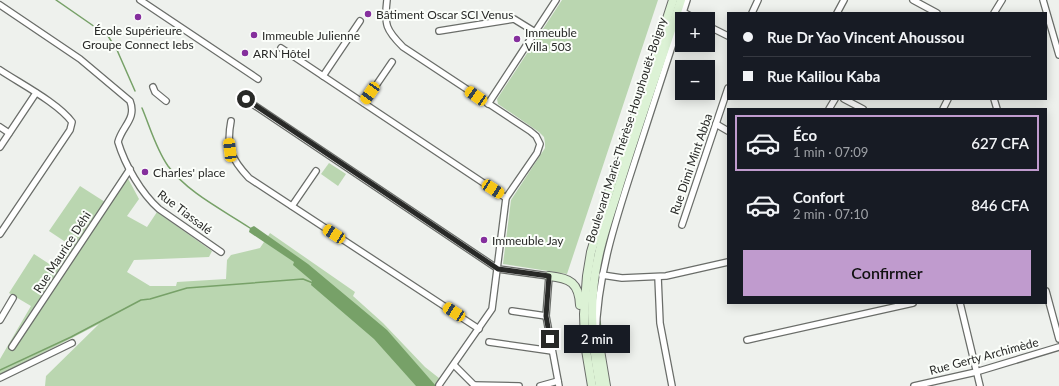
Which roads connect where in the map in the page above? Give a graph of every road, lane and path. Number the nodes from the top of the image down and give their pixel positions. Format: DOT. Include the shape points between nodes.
graph roads {
  1 [pos="140,0"];
  2 [pos="387,0"];
  3 [pos="556,0"];
  4 [pos="673,0"];
  5 [pos="681,0"];
  6 [pos="687,0"];
  7 [pos="758,0"];
  8 [pos="844,0"];
  9 [pos="912,0"];
  10 [pos="1002,0"];
  11 [pos="1042,0"];
  12 [pos="147,2"];
  13 [pos="0,5"];
  14 [pos="683,12"];
  15 [pos="752,12"];
  16 [pos="838,12"];
  17 [pos="935,12"];
  18 [pos="995,12"];
  19 [pos="1046,12"];
  20 [pos="1047,16"];
  21 [pos="360,21"];
  22 [pos="715,30"];
  23 [pos="439,31"];
  24 [pos="535,32"];
  25 [pos="727,36"];
  26 [pos="675,37"];
  27 [pos="281,48"];
  28 [pos="1059,55"];
  29 [pos="392,62"];
  30 [pos="0,70"];
  31 [pos="323,76"];
  32 [pos="258,79"];
  33 [pos="152,87"];
  34 [pos="727,91"];
  35 [pos="36,93"];
  36 [pos="246,99"];
  37 [pos="846,100"];
  38 [pos="166,101"];
  39 [pos="364,103"];
  40 [pos="488,104"];
  41 [pos="860,108"];
  42 [pos="231,121"];
  43 [pos="716,124"];
  44 [pos="0,127"];
  45 [pos="727,130"];
  46 [pos="9,133"];
  47 [pos="0,147"];
  48 [pos="130,169"];
  49 [pos="316,171"];
  50 [pos="506,198"];
  51 [pos="292,206"];
  52 [pos="682,225"];
  53 [pos="0,234"];
  54 [pos="221,252"];
  55 [pos="727,262"];
  56 [pos="498,269"];
  57 [pos="602,275"];
  58 [pos="549,276"];
  59 [pos="658,277"];
  60 [pos="1047,295"];
  61 [pos="13,298"];
  62 [pos="909,304"];
  63 [pos="960,304"];
  64 [pos="512,311"];
  65 [pos="546,316"];
  66 [pos="0,320"];
  67 [pos="479,329"];
  68 [pos="596,331"];
  69 [pos="1059,339"];
  70 [pos="747,340"];
  71 [pos="489,342"];
  72 [pos="72,343"];
  73 [pos="585,344"];
  74 [pos="12,347"];
  75 [pos="1059,347"];
  76 [pos="552,351"];
  77 [pos="594,353"];
  78 [pos="454,365"];
  79 [pos="976,372"];
  80 [pos="0,378"];
  81 [pos="558,384"];
  82 [pos="439,385"];
  83 [pos="475,385"];
  84 [pos="924,385"];
  85 [pos="519,386"];
  86 [pos="540,386"];
  87 [pos="592,386"];
  88 [pos="600,386"];
  89 [pos="606,386"];
  90 [pos="672,386"];
  91 [pos="914,386"];
  92 [pos="980,386"];
  1 -- 12 [label="street"];
  2 -- 40 [label="street" via="386,22 392,35 404,47"];
  3 -- 24 [label="street"];
  4 -- 73 [label="main road, Boulevard Marie-Thérèse Houphouët-Boigny" via="612,179 591,252 585,293"];
  5 -- 77 [label="main road, Boulevard Marie-Thérèse Houphouët-Boigny" via="623,172 599,253 593,294"];
  6 -- 14 [label="street"];
  7 -- 15 [label="street"];
  8 -- 16 [label="street"];
  9 -- 17 [label="street"];
  10 -- 18 [label="street"];
  11 -- 19 [label="street"];
  12 -- 32 [label="street"];
  13 -- 48 [label="street, Rue Tiassalé" via="80,59 128,100 132,107 132,116 118,142"];
  20 -- 28 [label="street"];
  21 -- 31 [label="street"];
  22 -- 25 [label="street"];
  23 -- 24 [label="street" via="514,19"];
  24 -- 40 [label="street"];
  26 -- 57 [label="street" via="619,211"];
  27 -- 31 [label="street"];
  29 -- 39 [label="street"];
  30 -- 35 [label="street"];
  31 -- 39 [label="street"];
  33 -- 38 [label="street"];
  34 -- 43 [label="street, Rue Dimi Mint Abba"];
  35 -- 46 [label="street"];
  35 -- 53 [label="street" via="67,115 72,122 70,130"];
  36 -- 56 [label="street"];
  37 -- 41 [label="street"];
  39 -- 50 [label="street"];
  40 -- 50 [label="street" via="530,131 540,142 537,153"];
  42 -- 51 [label="street" via="228,140 234,159 249,178"];
  43 -- 45 [label="street"];
  43 -- 52 [label="street, Rue Dimi Mint Abba"];
  44 -- 46 [label="street"];
  46 -- 47 [label="street"];
  48 -- 54 [label="street, Rue Tiassalé" via="151,202"];
  48 -- 74 [label="street, Rue Maurice Déhi"];
  49 -- 51 [label="street"];
  50 -- 56 [label="street"];
  51 -- 67 [label="street"];
  55 -- 59 [label="street"];
  56 -- 58 [label="street"];
  56 -- 67 [label="street" via="492,309"];
  57 -- 59 [label="street" via="622,278"];
  57 -- 68 [label="street"];
  58 -- 65 [label="street"];
  58 -- 73 [label="main road" via="566,279 577,288 580,296 581,333"];
  59 -- 90 [label="street" via="660,323"];
  60 -- 69 [label="street"];
  61 -- 66 [label="street"];
  62 -- 70 [label="street"];
  63 -- 79 [label="street"];
  64 -- 65 [label="street"];
  65 -- 76 [label="street"];
  67 -- 78 [label="street"];
  68 -- 77 [label="street"];
  68 -- 89 [label="main road"];
  71 -- 76 [label="street"];
  72 -- 80 [label="street"];
  73 -- 87 [label="main road, Boulevard Marie-Thérèse Houphouët-Boigny"];
  75 -- 79 [label="street, Rue Gerty Archimède"];
  76 -- 81 [label="street"];
  77 -- 88 [label="main road, Boulevard Marie-Thérèse Houphouët-Boigny"];
  78 -- 82 [label="street"];
  78 -- 83 [label="street"];
  79 -- 84 [label="street, Rue Gerty Archimède"];
  79 -- 92 [label="street"];
  81 -- 86 [label="street"];
  83 -- 85 [label="street"];
  84 -- 91 [label="street, Rue Gerty Archimède"];
}
